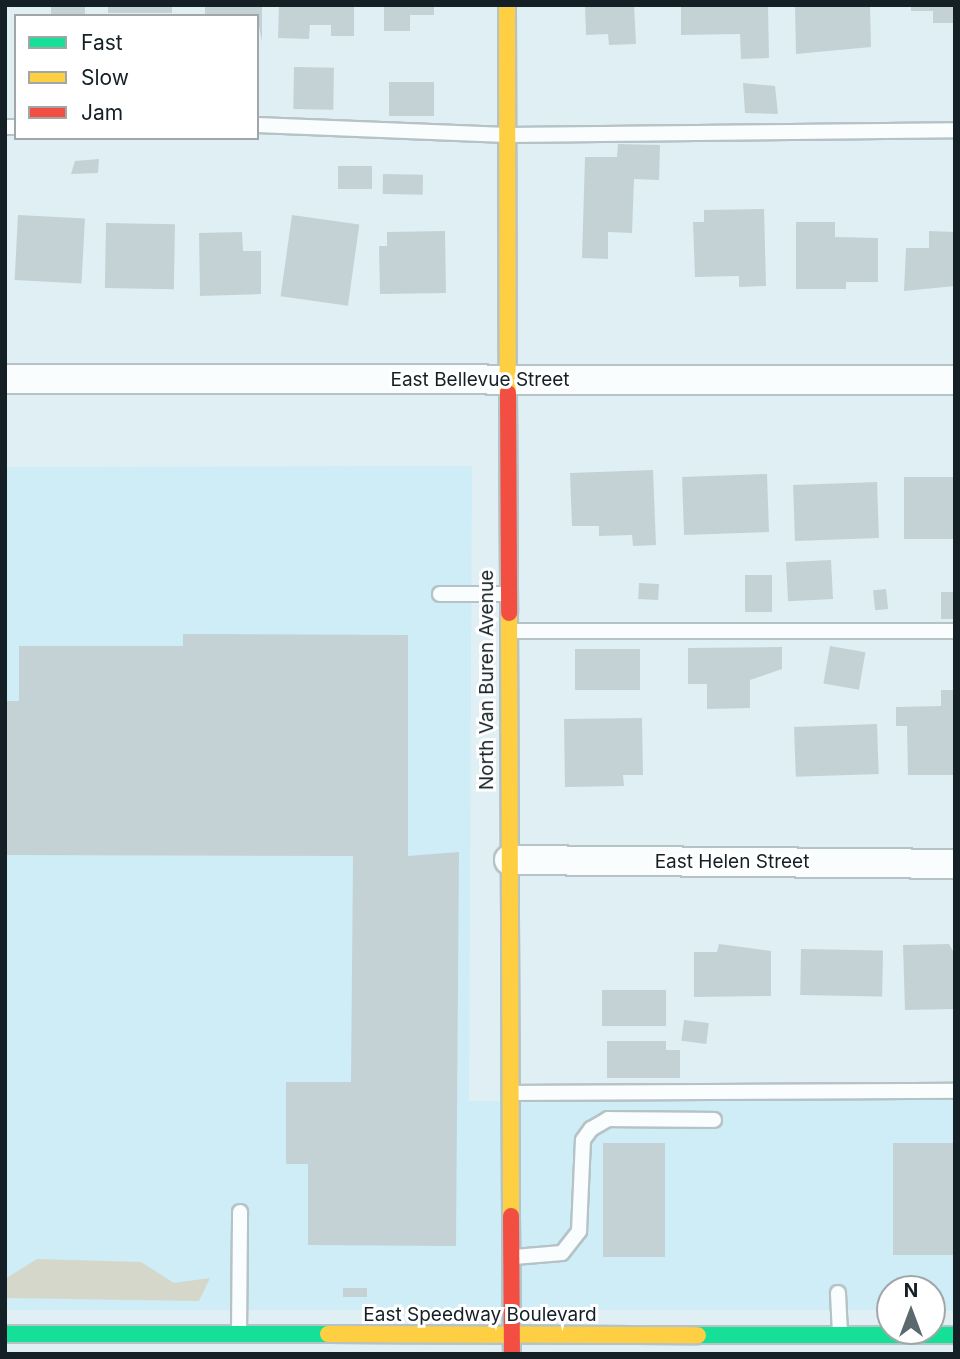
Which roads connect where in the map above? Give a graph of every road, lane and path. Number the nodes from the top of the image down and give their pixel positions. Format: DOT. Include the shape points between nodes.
graph roads {
  1 [pos="507,5"];
  2 [pos="259,125"];
  3 [pos="955,131"];
  4 [pos="507,135"];
  5 [pos="5,379"];
  6 [pos="507,380"];
  7 [pos="955,380"];
  8 [pos="440,594"];
  9 [pos="508,594"];
  10 [pos="508,631"];
  11 [pos="955,631"];
  12 [pos="509,860"];
  13 [pos="955,864"];
  14 [pos="955,1091"];
  15 [pos="511,1093"];
  16 [pos="714,1120"];
  17 [pos="240,1212"];
  18 [pos="512,1257"];
  19 [pos="838,1293"];
  20 [pos="5,1334"];
  21 [pos="239,1335"];
  22 [pos="840,1335"];
  23 [pos="955,1335"];
  24 [pos="513,1337"];
  25 [pos="512,1354"];
  1 -- 4 [label="street, North Van Buren Avenue"];
  2 -- 4 [label="lane"];
  3 -- 4 [label="lane"];
  4 -- 6 [label="street, North Van Buren Avenue"];
  5 -- 6 [label="street, East Bellevue Street"];
  6 -- 7 [label="street, East Bellevue Street"];
  6 -- 9 [label="street, North Van Buren Avenue"];
  8 -- 9 [label="lane"];
  9 -- 10 [label="street, North Van Buren Avenue"];
  10 -- 11 [label="lane"];
  10 -- 12 [label="street, North Van Buren Avenue"];
  12 -- 13 [label="street, East Helen Street"];
  12 -- 15 [label="street, North Van Buren Avenue"];
  14 -- 15 [label="lane"];
  15 -- 18 [label="street, North Van Buren Avenue"];
  16 -- 18 [label="lane" via="608,1119 591,1129 583,1140 579,1231 562,1253"];
  17 -- 21 [label="lane"];
  18 -- 24 [label="street, North Van Buren Avenue"];
  19 -- 22 [label="lane"];
  20 -- 21 [label="street, East Speedway Boulevard"];
  21 -- 24 [label="street, East Speedway Boulevard"];
  22 -- 23 [label="street, East Speedway Boulevard"];
  22 -- 24 [label="street, East Speedway Boulevard"];
  24 -- 25 [label="street, North Van Buren Avenue"];
}
